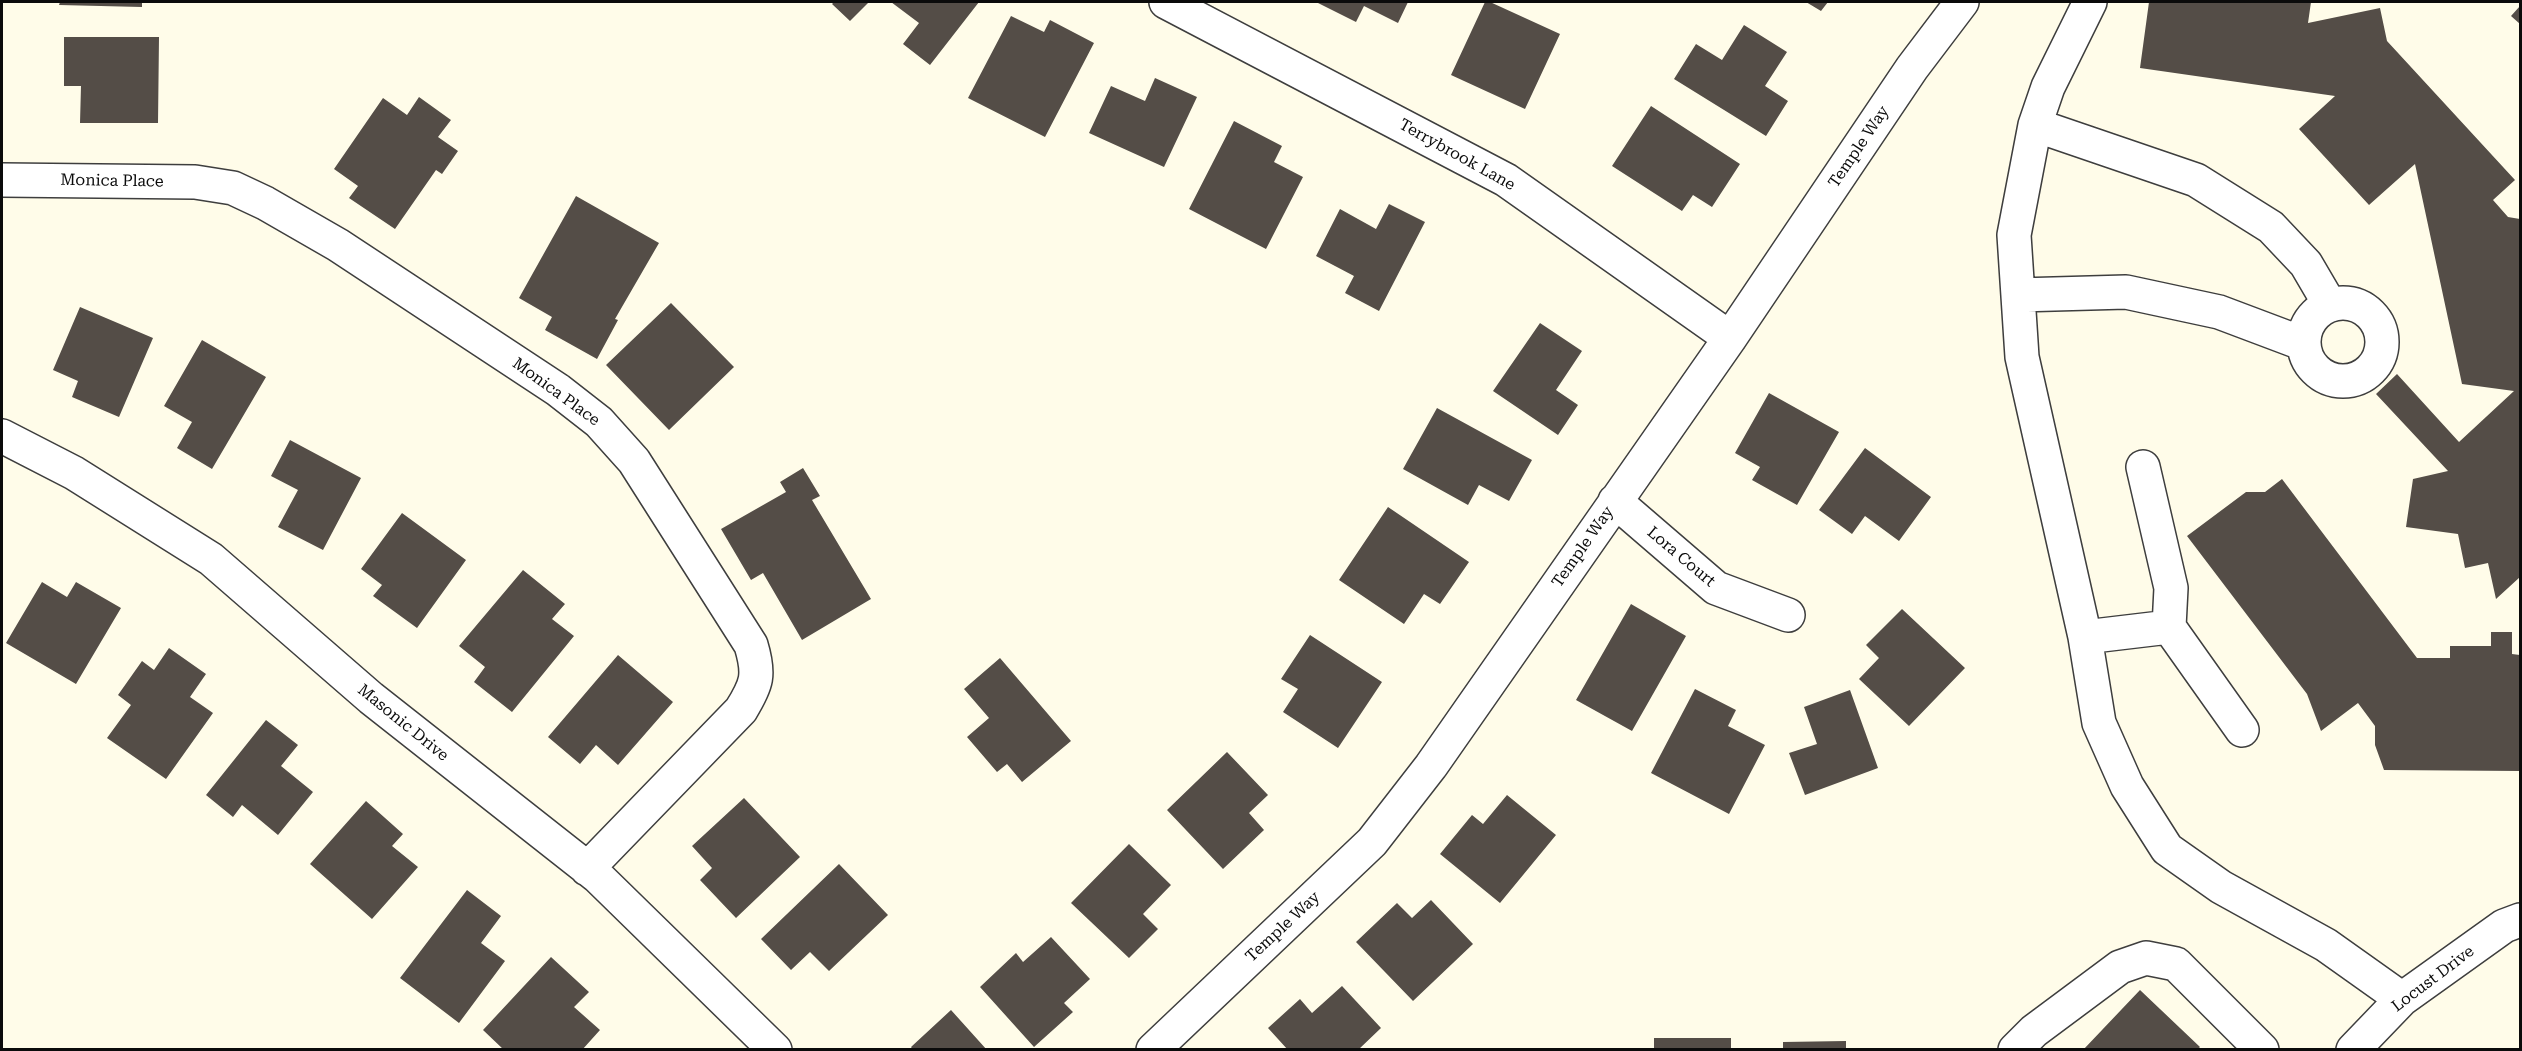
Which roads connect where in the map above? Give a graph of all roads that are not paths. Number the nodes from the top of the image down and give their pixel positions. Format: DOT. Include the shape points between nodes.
graph roads {
  1 [pos="1166,2"];
  2 [pos="1962,2"];
  3 [pos="2090,2"];
  4 [pos="2036,125"];
  5 [pos="2,180"];
  6 [pos="2018,296"];
  7 [pos="2330,305"];
  8 [pos="1730,338"];
  9 [pos="2304,344"];
  10 [pos="2,436"];
  11 [pos="2143,467"];
  12 [pos="1615,501"];
  13 [pos="1788,615"];
  14 [pos="2169,627"];
  15 [pos="2085,637"];
  16 [pos="2242,730"];
  17 [pos="587,869"];
  18 [pos="2520,920"];
  19 [pos="2402,999"];
  20 [pos="775,1050"];
  21 [pos="1153,1050"];
  22 [pos="2015,1050"];
  23 [pos="2262,1050"];
  24 [pos="2353,1050"];
  1 -- 8 [label="street, Terrybrook Lane" via="1506,180"];
  2 -- 8 [label="street, Temple Way" via="1912,68"];
  3 -- 4 [label="street" via="2048,87"];
  4 -- 6 [label="street" via="2014,235"];
  4 -- 7 [label="street" via="2196,180 2271,227 2306,264"];
  5 -- 17 [label="street, Monica Place" via="195,182 233,188 338,245 558,390 599,422 634,461 751,645 758,667 755,688 741,710"];
  6 -- 9 [label="street" via="2126,292 2219,312"];
  6 -- 15 [label="street" via="2022,357"];
  7 -- 9 [label="street" via="2311,321"];
  7 -- 9 [label="street" via="2360,307 2371,315 2382,339 2375,365 2363,376 2348,381 2331,380 2317,372 2307,359"];
  8 -- 12 [label="street, Temple Way"];
  10 -- 17 [label="street, Masonic Drive" via="74,472 211,559 371,698"];
  11 -- 14 [label="street" via="2171,588"];
  12 -- 13 [label="street, Lora Court" via="1716,588"];
  12 -- 21 [label="street, Temple Way" via="1431,766 1372,842"];
  14 -- 15 [label="street"];
  14 -- 16 [label="street"];
  15 -- 19 [label="street" via="2099,723 2127,786 2167,849 2221,887 2326,945"];
  17 -- 20 [label="street, Masonic Drive"];
  18 -- 19 [label="street, Locust Drive" via="2504,926"];
  19 -- 24 [label="street, Locust Drive"];
  22 -- 23 [label="street" via="2034,1031 2120,967 2146,958 2176,964"];
}
